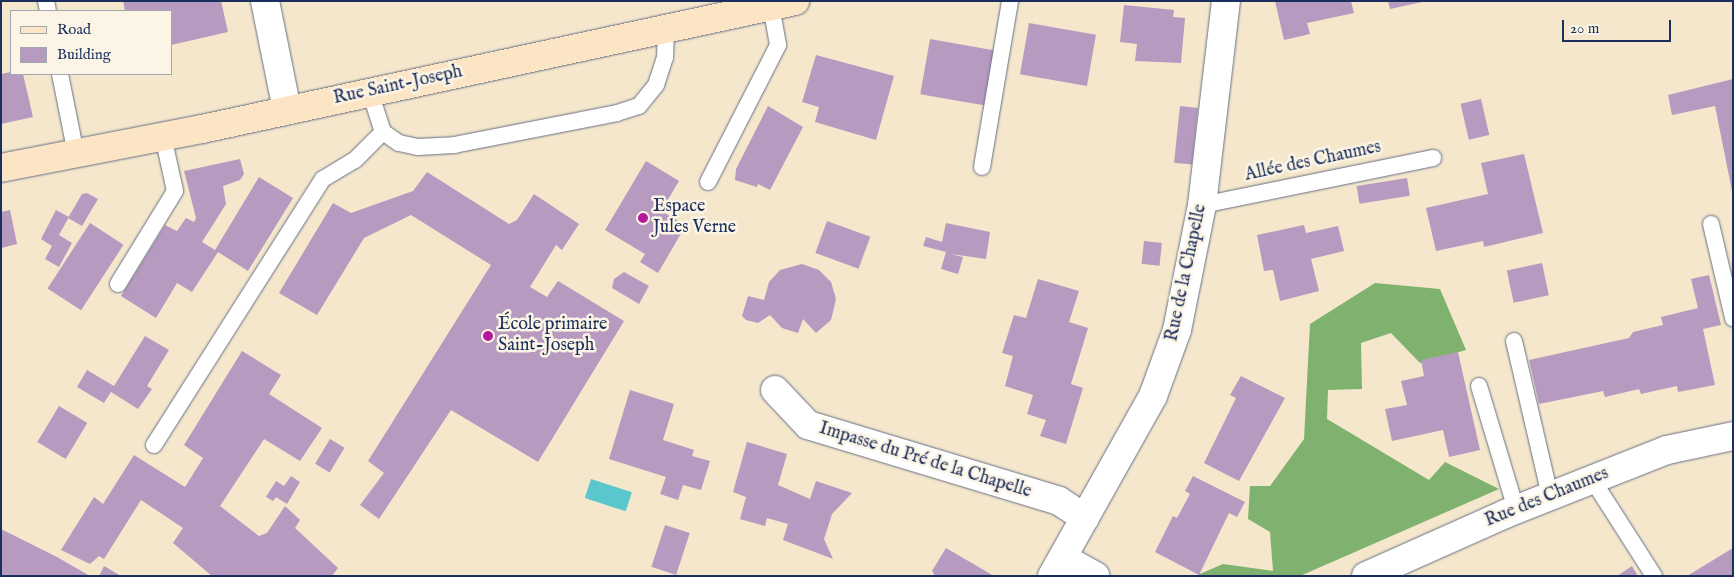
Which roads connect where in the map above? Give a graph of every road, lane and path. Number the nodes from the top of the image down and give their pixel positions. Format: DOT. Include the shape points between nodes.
graph roads {
  1 [pos="265,1"];
  2 [pos="1010,1"];
  3 [pos="1226,1"];
  4 [pos="783,4"];
  5 [pos="666,29"];
  6 [pos="60,75"];
  7 [pos="370,92"];
  8 [pos="287,110"];
  9 [pos="383,132"];
  10 [pos="163,136"];
  11 [pos="76,154"];
  12 [pos="1433,158"];
  13 [pos="982,167"];
  14 [pos="1,168"];
  15 [pos="708,182"];
  16 [pos="1202,205"];
  17 [pos="1711,224"];
  18 [pos="118,284"];
  19 [pos="1733,318"];
  20 [pos="1514,341"];
  21 [pos="1479,386"];
  22 [pos="775,390"];
  23 [pos="1733,436"];
  24 [pos="154,445"];
  25 [pos="1592,479"];
  26 [pos="1550,496"];
  27 [pos="1516,509"];
  28 [pos="1085,518"];
  29 [pos="1058,567"];
  30 [pos="1095,576"];
  31 [pos="1366,576"];
  32 [pos="1654,576"];
  1 -- 8 [label="street"];
  2 -- 13 [label="lane"];
  3 -- 16 [label="street, Rue de la Chapelle"];
  4 -- 5 [label="street, Rue Saint-Joseph"];
  4 -- 15 [label="lane" via="778,45"];
  5 -- 7 [label="street, Rue Saint-Joseph"];
  5 -- 9 [label="lane" via="665,58 656,85 639,106 454,145 418,147 399,143"];
  6 -- 11 [label="lane"];
  7 -- 8 [label="street, Rue Saint-Joseph"];
  7 -- 9 [label="lane"];
  8 -- 10 [label="street, Rue Saint-Joseph"];
  9 -- 24 [label="lane" via="355,160 323,179"];
  10 -- 11 [label="street, Rue Saint-Joseph"];
  10 -- 18 [label="lane" via="175,191"];
  11 -- 14 [label="street, Rue Saint-Joseph"];
  12 -- 16 [label="lane, Allée des Chaumes"];
  16 -- 28 [label="street, Rue de la Chapelle" via="1177,330 1153,396"];
  17 -- 19 [label="lane"];
  20 -- 26 [label="lane"];
  21 -- 27 [label="lane"];
  22 -- 28 [label="street, Impasse du Pré de la Chapelle" via="808,425 1059,501"];
  23 -- 25 [label="street, Rue des Chaumes" via="1667,450"];
  25 -- 26 [label="street, Rue des Chaumes"];
  25 -- 32 [label="lane"];
  26 -- 27 [label="street, Rue des Chaumes"];
  27 -- 31 [label="street, Rue des Chaumes"];
  28 -- 29 [label="street, Rue de la Chapelle"];
  29 -- 30 [label="street"];
}
